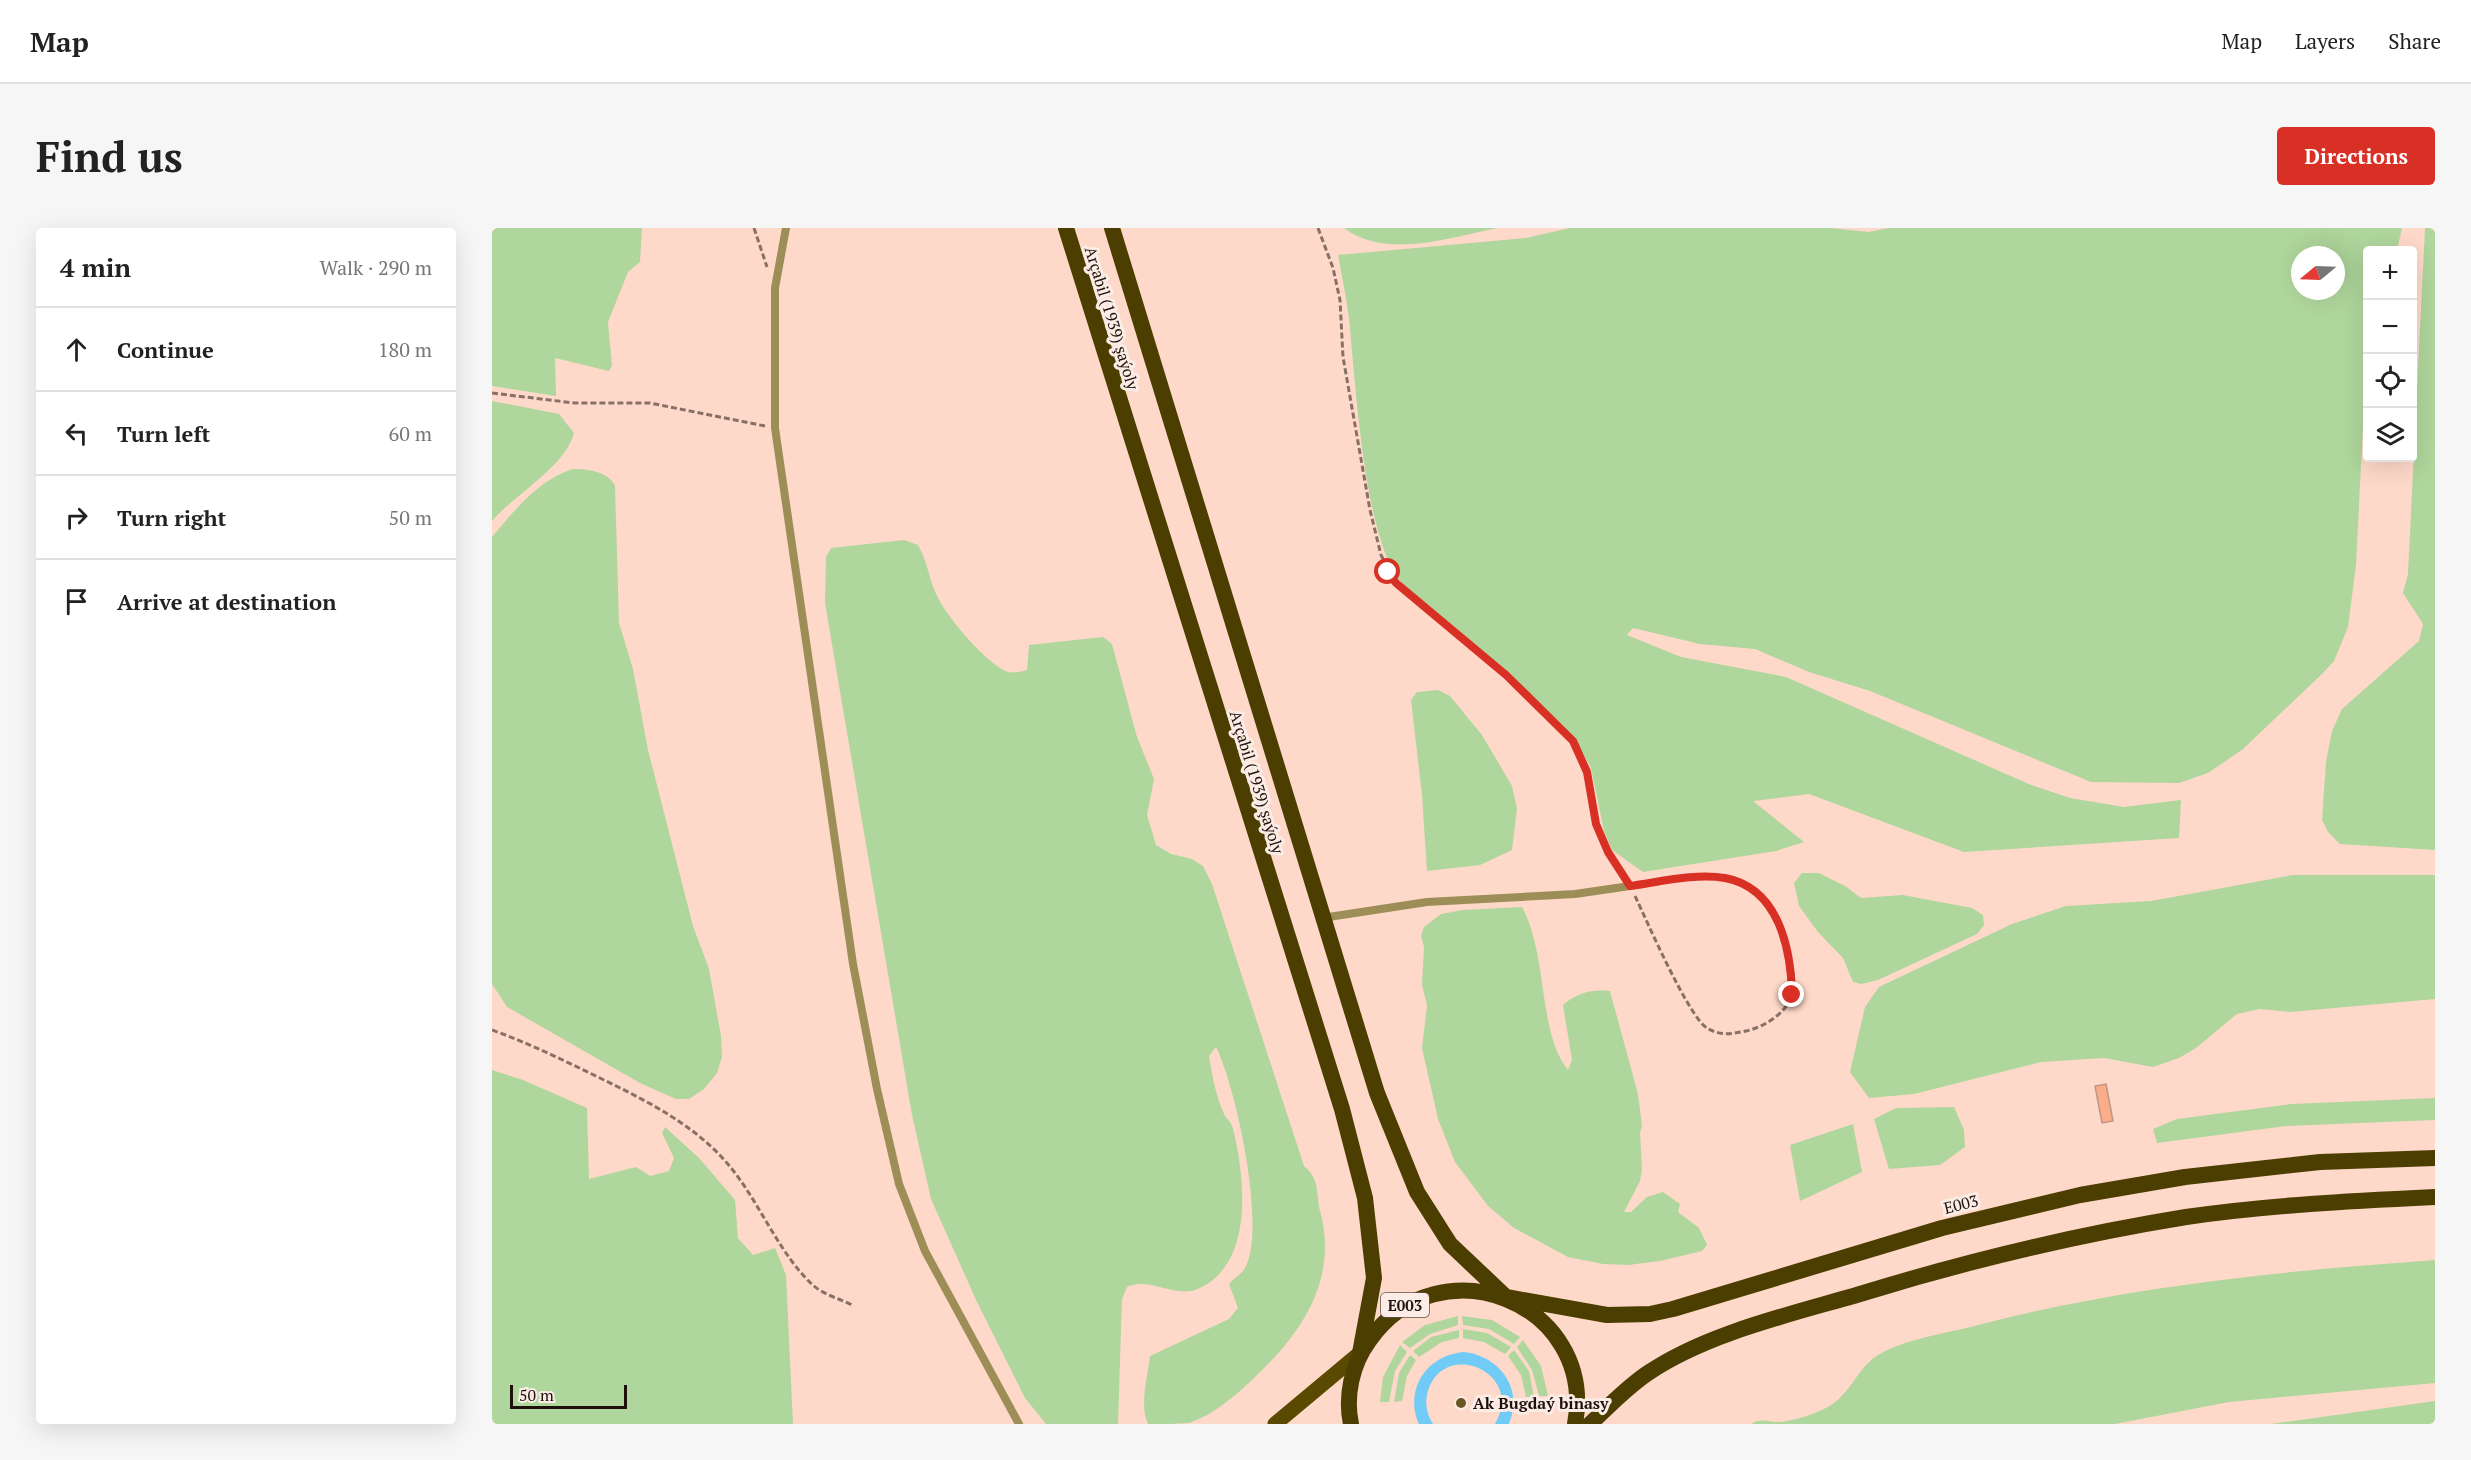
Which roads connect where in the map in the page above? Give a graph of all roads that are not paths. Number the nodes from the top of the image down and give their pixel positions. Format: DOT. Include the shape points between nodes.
graph roads {
  1 [pos="786,228"];
  2 [pos="1066,228"];
  3 [pos="1112,228"];
  4 [pos="1630,886"];
  5 [pos="1321,918"];
  6 [pos="2435,1158"];
  7 [pos="2435,1197"];
  8 [pos="1506,1297"];
  9 [pos="1360,1353"];
  10 [pos="1019,1424"];
  11 [pos="1275,1424"];
  12 [pos="1351,1424"];
  13 [pos="1575,1424"];
  14 [pos="1590,1424"];
  1 -- 10 [label="lane" via="775,288 776,428 853,964 899,1184 925,1251"];
  2 -- 9 [label="highway, Arçabil (1939) şaýoly" via="1342,1109 1365,1198 1374,1278"];
  3 -- 5 [label="highway, Arçabil (1939) şaýoly"];
  4 -- 5 [label="lane" via="1575,894 1427,902"];
  5 -- 8 [label="highway, Arçabil (1939) şaýoly" via="1377,1093 1418,1192 1450,1244"];
  6 -- 8 [label="highway, E003" via="2309,1164 2185,1177 2080,1195 1942,1228 1650,1314 1588,1313"];
  7 -- 14 [label="highway" via="2322,1203 2189,1217 2089,1234 1951,1267 1687,1351 1647,1373"];
  8 -- 9 [label="highway, E003" via="1473,1289 1439,1292 1407,1304 1380,1325"];
  8 -- 13 [label="highway, E003" via="1536,1315 1559,1341 1574,1373 1578,1407"];
  9 -- 11 [label="main road"];
  9 -- 12 [label="highway, E003" via="1351,1383"];
}
